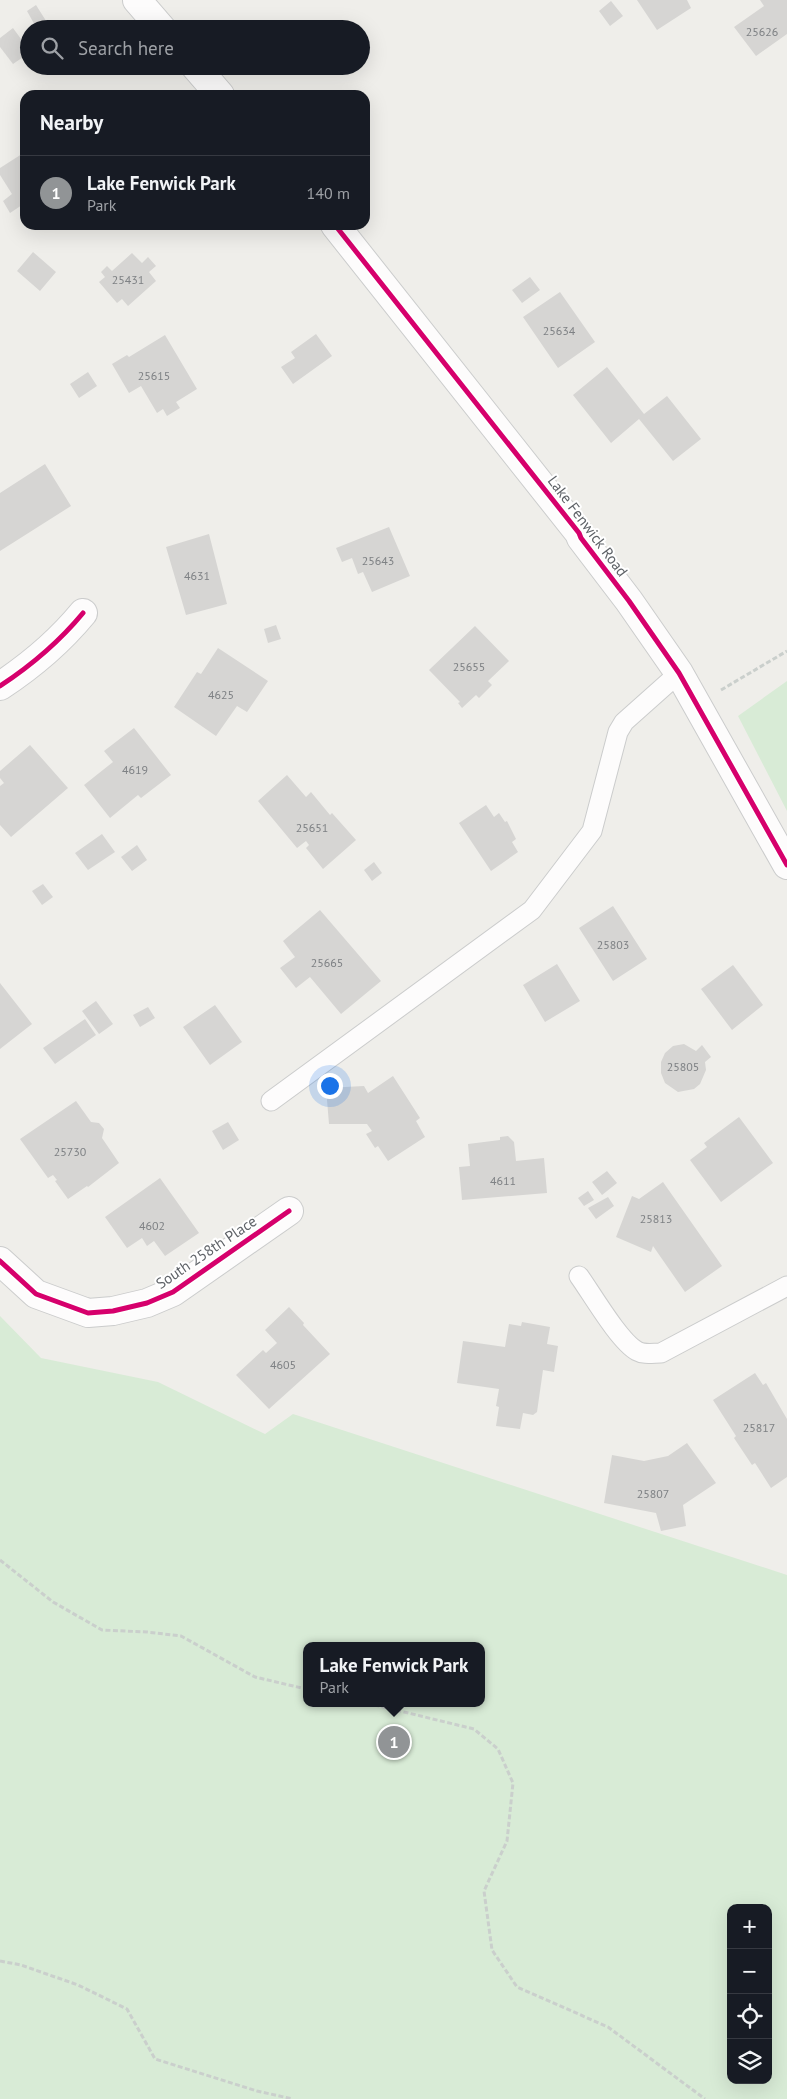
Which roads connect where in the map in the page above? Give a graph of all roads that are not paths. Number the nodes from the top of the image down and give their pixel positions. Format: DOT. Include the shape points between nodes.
graph roads {
  1 [pos="137,0"];
  2 [pos="154,20"];
  3 [pos="203,75"];
  4 [pos="216,90"];
  5 [pos="339,230"];
  6 [pos="83,613"];
  7 [pos="679,673"];
  8 [pos="0,686"];
  9 [pos="787,865"];
  10 [pos="271,1101"];
  11 [pos="289,1211"];
  12 [pos="0,1261"];
  13 [pos="579,1276"];
  14 [pos="787,1286"];
  1 -- 2 [label="street"];
  3 -- 4 [label="street"];
  5 -- 7 [label="street, Lake Fenwick Road" via="579,533"];
  6 -- 8 [label="street" via="43,654"];
  7 -- 9 [label="street, Lake Fenwick Road"];
  7 -- 10 [label="lane" via="624,722 618,732 592,830 532,910"];
  11 -- 12 [label="street, South 258th Place" via="173,1292 147,1303 113,1311 88,1313 36,1294"];
  13 -- 14 [label="lane" via="624,1340 638,1352 647,1353 661,1353"];
}
